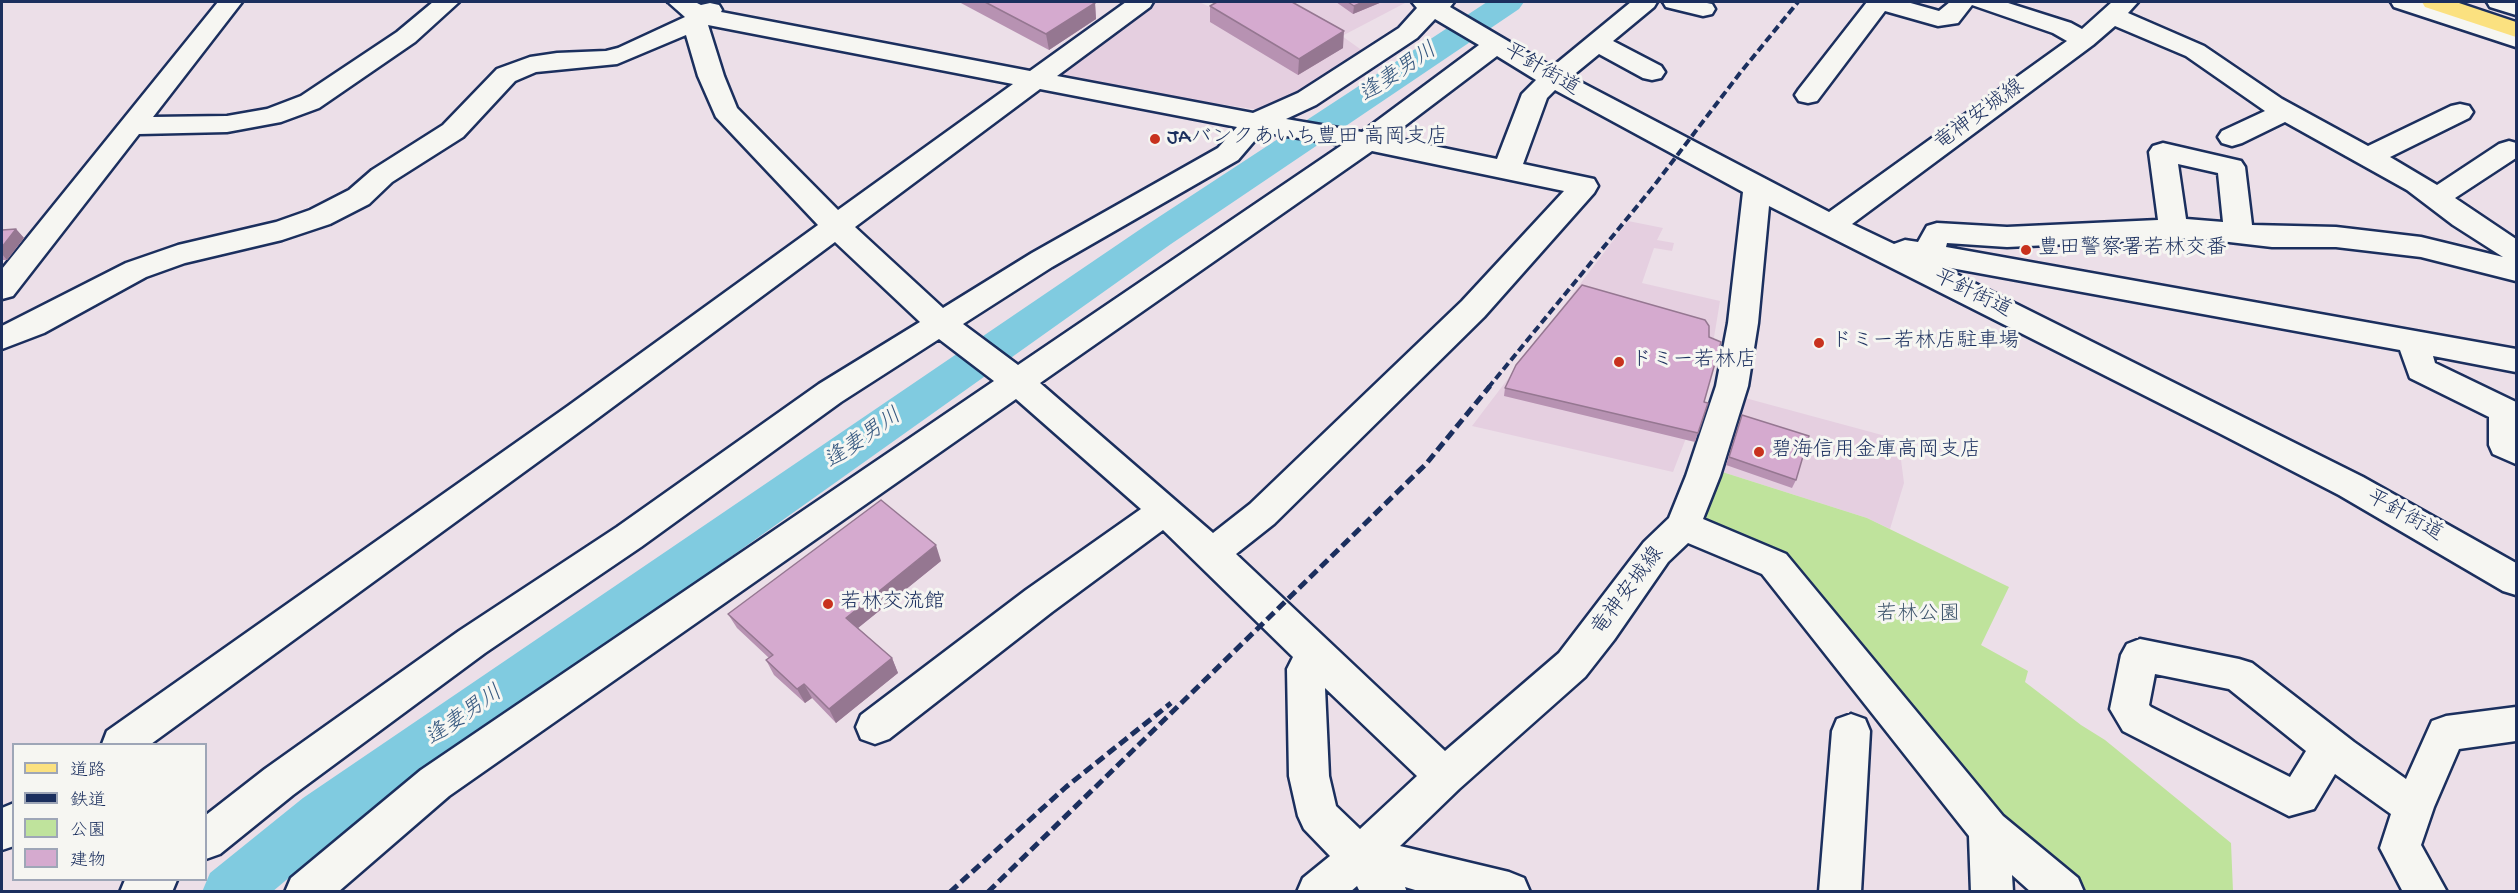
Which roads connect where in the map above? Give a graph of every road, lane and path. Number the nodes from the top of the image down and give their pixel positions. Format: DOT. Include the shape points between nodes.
graph roads {
  1 [pos="230,2"];
  2 [pos="447,2"];
  3 [pos="725,2"];
  4 [pos="1141,2"];
  5 [pos="1645,2"];
  6 [pos="1675,2"];
  7 [pos="1881,2"];
  8 [pos="1962,2"];
  9 [pos="1982,2"];
  10 [pos="2403,2"];
  11 [pos="2434,2"];
  12 [pos="2469,2"];
  13 [pos="2499,2"];
  14 [pos="1435,6"];
  15 [pos="2118,8"];
  16 [pos="2517,8"];
  17 [pos="1703,9"];
  18 [pos="692,13"];
  19 [pos="2517,18"];
  20 [pos="2517,30"];
  21 [pos="2084,40"];
  22 [pos="2517,40"];
  23 [pos="1596,42"];
  24 [pos="1494,44"];
  25 [pos="1652,72"];
  26 [pos="1034,79"];
  27 [pos="1554,79"];
  28 [pos="1808,95"];
  29 [pos="2285,112"];
  30 [pos="2460,112"];
  31 [pos="1260,122"];
  32 [pos="131,126"];
  33 [pos="2232,137"];
  34 [pos="1362,140"];
  35 [pos="2509,150"];
  36 [pos="2368,157"];
  37 [pos="1507,169"];
  38 [pos="1757,188"];
  39 [pos="2436,198"];
  40 [pos="835,225"];
  41 [pos="1831,225"];
  42 [pos="2173,228"];
  43 [pos="2239,233"];
  44 [pos="1868,243"];
  45 [pos="2517,252"];
  46 [pos="1928,254"];
  47 [pos="2000,265"];
  48 [pos="2517,271"];
  49 [pos="2,289"];
  50 [pos="2,299"];
  51 [pos="1986,301"];
  52 [pos="33,325"];
  53 [pos="945,327"];
  54 [pos="2,338"];
  55 [pos="2413,342"];
  56 [pos="2517,360"];
  57 [pos="1016,381"];
  58 [pos="2517,451"];
  59 [pos="1164,511"];
  60 [pos="1683,526"];
  61 [pos="1212,554"];
  62 [pos="2517,580"];
  63 [pos="1306,669"];
  64 [pos="2517,724"];
  65 [pos="875,727"];
  66 [pos="1851,731"];
  67 [pos="122,743"];
  68 [pos="2331,747"];
  69 [pos="1445,776"];
  70 [pos="2414,807"];
  71 [pos="1989,830"];
  72 [pos="207,839"];
  73 [pos="1360,857"];
  74 [pos="154,881"];
  75 [pos="141,891"];
  76 [pos="306,891"];
  77 [pos="1318,891"];
  78 [pos="1386,891"];
  79 [pos="1509,891"];
  80 [pos="1840,891"];
  81 [pos="1992,891"];
  82 [pos="2063,891"];
  83 [pos="2426,891"];
  1 -- 32 [label="street"];
  2 -- 32 [label="street" via="357,72 301,105 272,116 227,124"];
  3 -- 18 [label="street"];
  4 -- 26 [label="street"];
  5 -- 23 [label="street"];
  6 -- 17 [label="street"];
  7 -- 8 [label="street" via="1938,19 1949,18"];
  7 -- 28 [label="street"];
  9 -- 21 [label="street" via="2062,28"];
  10 -- 22 [label="street"];
  11 -- 20 [label="main road"];
  12 -- 19 [label="main road"];
  13 -- 16 [label="street"];
  14 -- 24 [label="street, 平針街道"];
  14 -- 31 [label="street" via="1408,33 1316,93"];
  15 -- 21 [label="street, 竜神安城線"];
  15 -- 29 [label="street" via="2195,51"];
  18 -- 26 [label="street"];
  18 -- 40 [label="street" via="725,111"];
  18 -- 52 [label="street" via="627,53 608,59 530,65 506,75 453,130 382,176 359,197 320,217 136,270"];
  21 -- 41 [label="street, 竜神安城線"];
  23 -- 25 [label="street"];
  23 -- 27 [label="street"];
  24 -- 27 [label="street, 平針街道"];
  24 -- 34 [label="street"];
  26 -- 31 [label="street"];
  26 -- 40 [label="street"];
  27 -- 37 [label="street" via="1535,94"];
  27 -- 38 [label="street, 平針街道"];
  29 -- 33 [label="street"];
  29 -- 36 [label="street"];
  30 -- 36 [label="street"];
  31 -- 34 [label="street"];
  31 -- 53 [label="street" via="1228,154 1042,260"];
  32 -- 49 [label="street"];
  34 -- 37 [label="street"];
  34 -- 57 [label="street"];
  35 -- 39 [label="street"];
  36 -- 39 [label="street"];
  37 -- 61 [label="street" via="1584,186 1473,309 1262,514"];
  38 -- 41 [label="street, 平針街道"];
  38 -- 60 [label="street, 竜神安城線" via="1743,323 1732,386"];
  39 -- 45 [label="street"];
  40 -- 53 [label="street"];
  40 -- 67 [label="street" via="579,415"];
  41 -- 44 [label="street, 平針街道"];
  42 -- 43 [label="street"];
  42 -- 43 [label="street" via="2163,152 2231,167"];
  42 -- 46 [label="street" via="2007,237 1937,233"];
  43 -- 48 [label="street" via="2336,237 2421,247"];
  44 -- 46 [label="street"];
  44 -- 51 [label="street, 平針街道"];
  46 -- 47 [label="street"];
  47 -- 51 [label="street" via="1983,276 1980,285"];
  47 -- 55 [label="street"];
  50 -- 52 [label="street"];
  51 -- 62 [label="street, 平針街道" via="2331,476"];
  52 -- 54 [label="street"];
  53 -- 57 [label="street"];
  53 -- 72 [label="street" via="830,393 629,537 472,642"];
  55 -- 56 [label="street"];
  55 -- 58 [label="street" via="2421,370 2505,411 2505,445"];
  57 -- 59 [label="street"];
  57 -- 76 [label="street" via="435,783"];
  59 -- 61 [label="street"];
  59 -- 65 [label="street"];
  60 -- 69 [label="street, 竜神安城線" via="1656,552 1572,664"];
  60 -- 71 [label="street" via="1774,564"];
  61 -- 69 [label="street"];
  63 -- 73 [label="street" via="1309,776 1318,816"];
  64 -- 70 [label="street" via="2445,733"];
  66 -- 80 [label="street"];
  68 -- 68 [label="street" via="2239,675 2140,655 2129,709 2137,719 2289,797 2300,796"];
  68 -- 70 [label="street"];
  69 -- 73 [label="street, 竜神安城線"];
  70 -- 83 [label="street" via="2400,848"];
  71 -- 81 [label="street"];
  71 -- 82 [label="street"];
  73 -- 77 [label="street, 竜神安城線"];
  73 -- 78 [label="street"];
  73 -- 79 [label="street"];
  74 -- 75 [label="street"];
}
